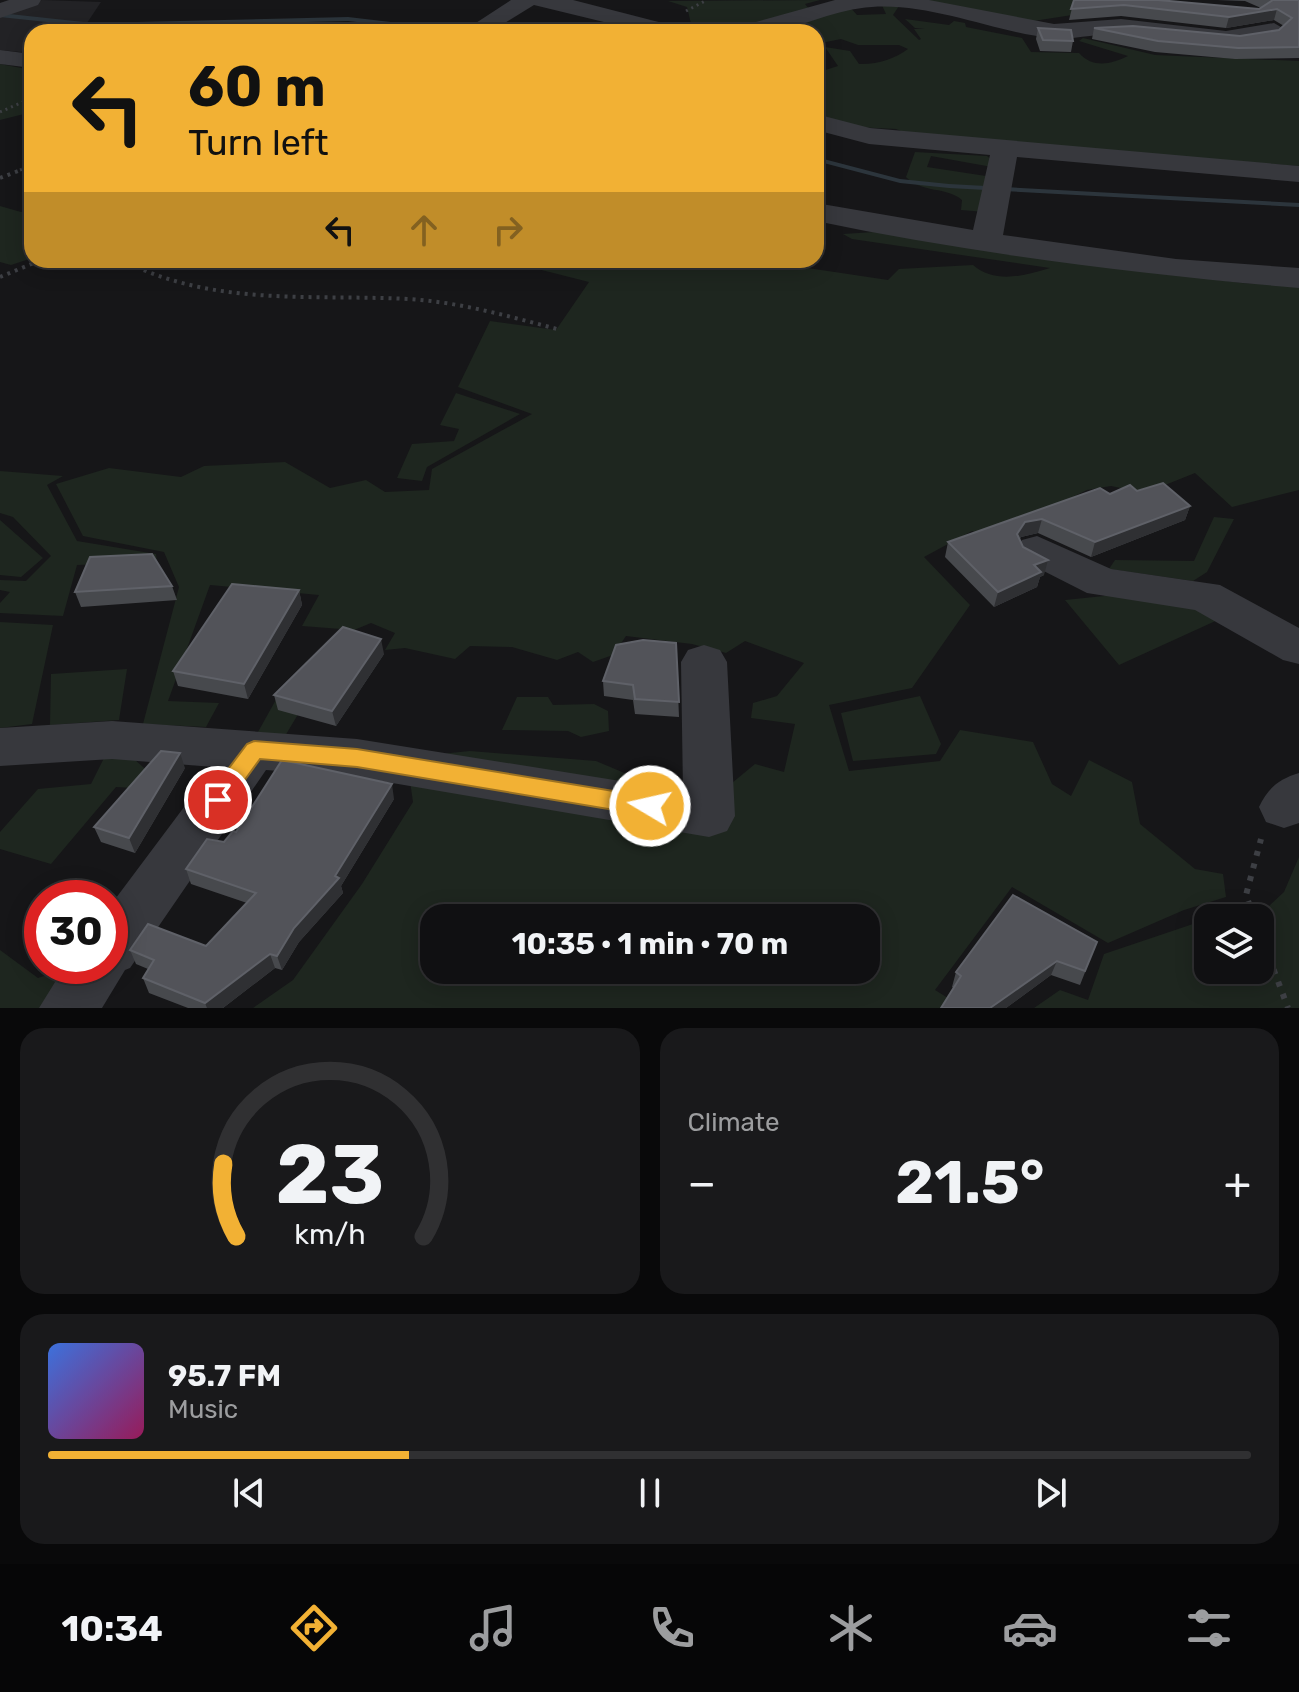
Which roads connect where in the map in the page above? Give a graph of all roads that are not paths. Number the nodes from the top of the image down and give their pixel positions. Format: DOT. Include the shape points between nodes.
graph roads {
  1 [pos="30,0"];
  2 [pos="527,0"];
  3 [pos="539,0"];
  4 [pos="3,10"];
  5 [pos="1256,10"];
  6 [pos="488,24"];
  7 [pos="643,24"];
  8 [pos="772,24"];
  9 [pos="0,57"];
  10 [pos="24,60"];
  11 [pos="824,124"];
  12 [pos="1005,150"];
  13 [pos="1299,174"];
  14 [pos="824,214"];
  15 [pos="986,242"];
  16 [pos="1299,278"];
  17 [pos="1037,550"];
  18 [pos="1299,648"];
  19 [pos="704,662"];
  20 [pos="0,747"];
  21 [pos="254,750"];
  22 [pos="128,925"];
  23 [pos="85,984"];
  24 [pos="68,1008"];
  1 -- 4 [label="street"];
  2 -- 6 [label="street"];
  3 -- 7 [label="street"];
  5 -- 8 [label="street" via="1281,34 1226,38 1121,26 1054,31 873,0"];
  9 -- 10 [label="street"];
  11 -- 12 [label="street" via="869,136"];
  12 -- 13 [label="street"];
  12 -- 15 [label="street"];
  14 -- 15 [label="street"];
  15 -- 16 [label="street" via="1176,268"];
  17 -- 18 [label="street" via="1102,583 1205,596"];
  19 -- 21 [label="street" via="709,816 357,758"];
  20 -- 21 [label="street" via="112,740"];
  21 -- 22 [label="street"];
  23 -- 24 [label="street"];
}
